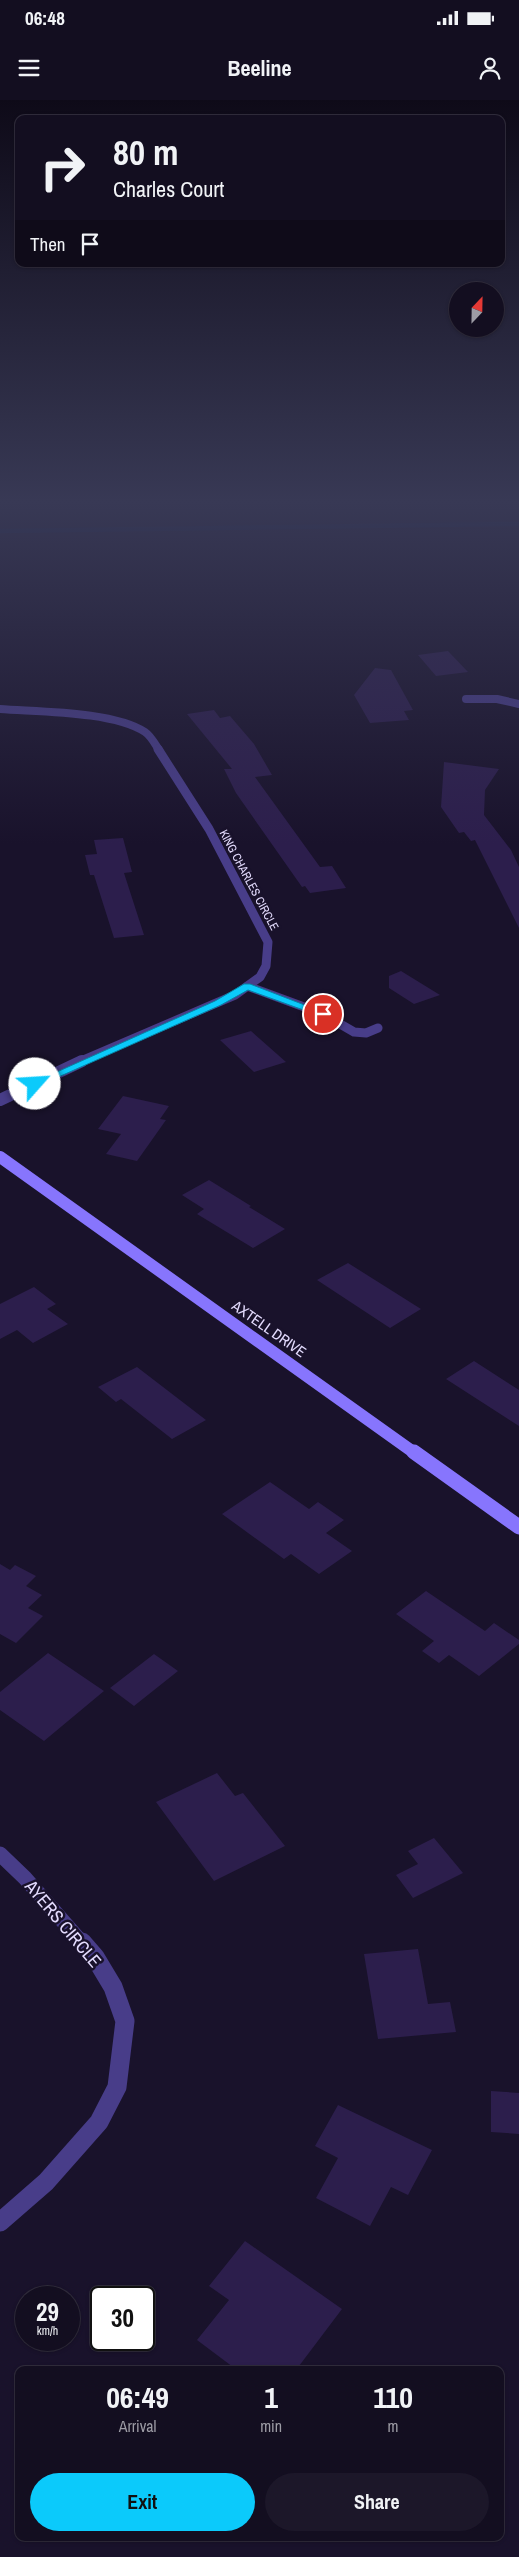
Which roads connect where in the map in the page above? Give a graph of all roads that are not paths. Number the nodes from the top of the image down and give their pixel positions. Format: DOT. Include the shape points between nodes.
graph roads {
  1 [pos="466,699"];
  2 [pos="519,704"];
  3 [pos="0,709"];
  4 [pos="247,986"];
  5 [pos="378,1028"];
  6 [pos="0,1100"];
  7 [pos="0,1157"];
  8 [pos="519,1527"];
  9 [pos="0,1854"];
  10 [pos="0,2222"];
  1 -- 2 [label="street"];
  3 -- 4 [label="street, KING CHARLES CIRCLE" via="97,717 133,726 154,741 209,829 268,942 266,966 260,977"];
  4 -- 5 [label="street" via="323,1014 354,1032 366,1033"];
  4 -- 6 [label="street, KING CHARLES CIRCLE" via="218,1003"];
  7 -- 8 [label="street, AXTELL DRIVE"];
  9 -- 10 [label="street, AYERS CIRCLE" via="95,1957 113,1987 125,2020 116,2087 99,2122 46,2182"];
}
